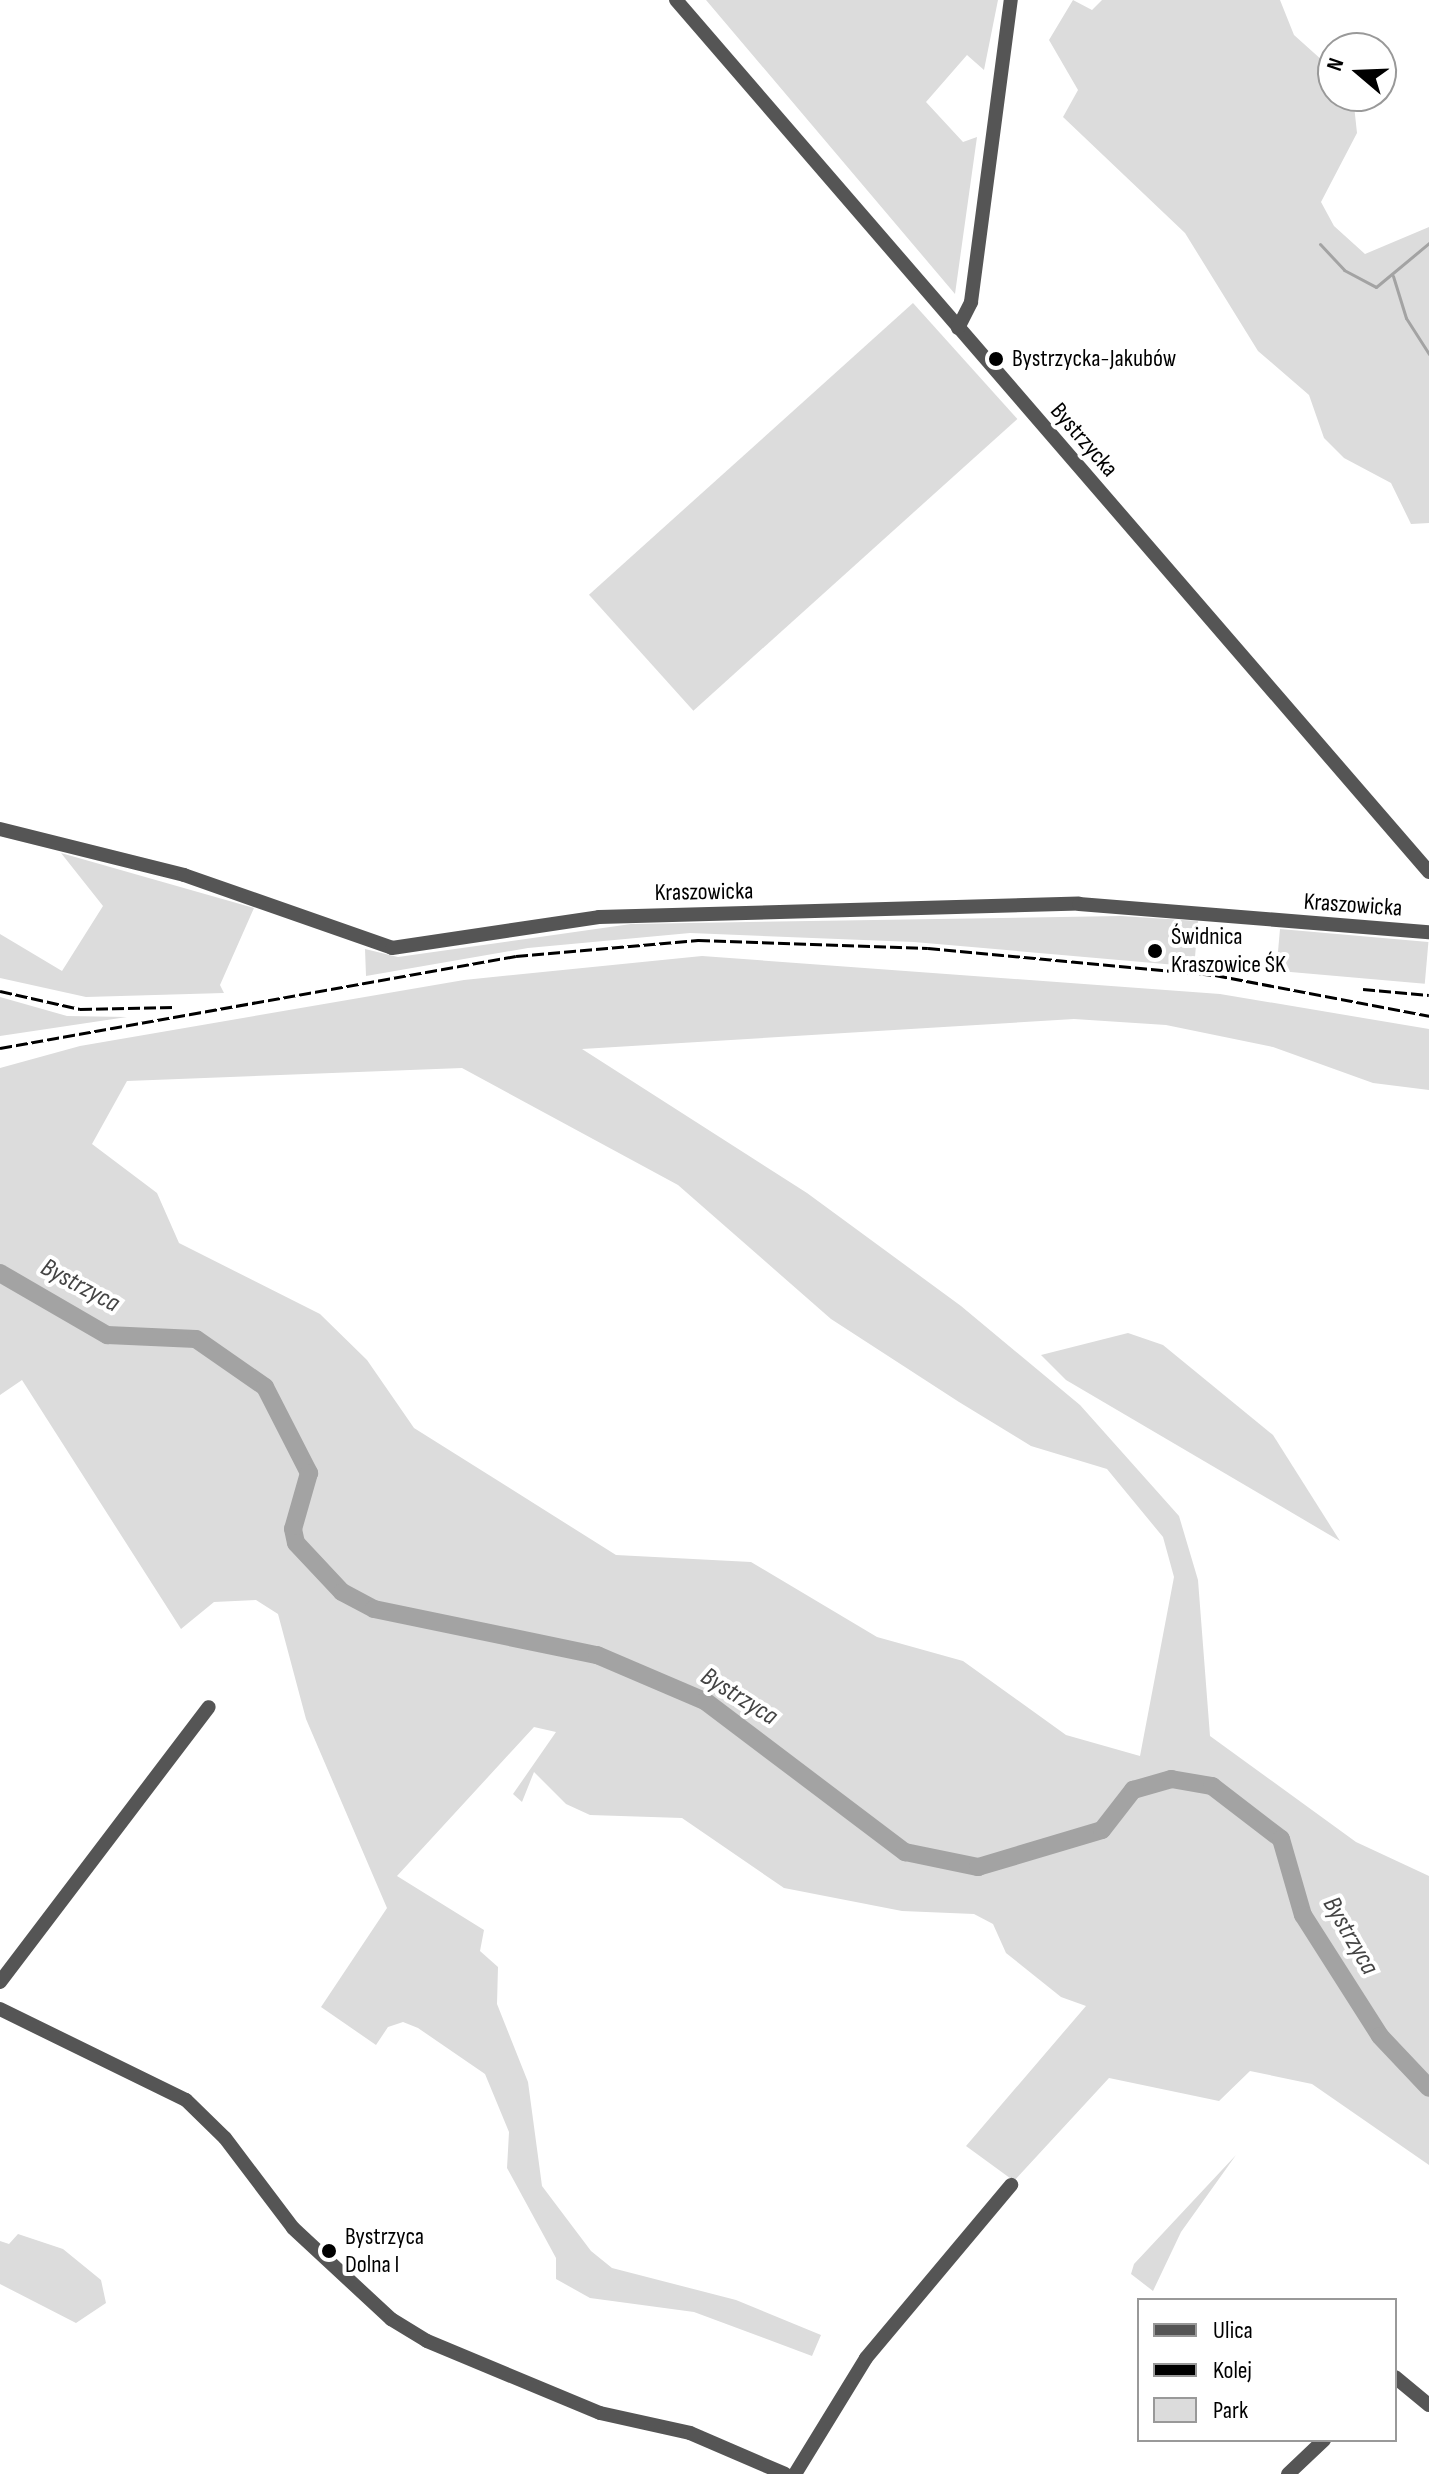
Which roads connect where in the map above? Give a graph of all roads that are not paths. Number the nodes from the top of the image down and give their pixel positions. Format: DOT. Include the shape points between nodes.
graph roads {
  1 [pos="676,0"];
  2 [pos="1011,0"];
  3 [pos="958,328"];
  4 [pos="0,829"];
  5 [pos="1429,872"];
  6 [pos="1429,932"];
  7 [pos="209,1707"];
  8 [pos="0,1982"];
  9 [pos="0,2009"];
  10 [pos="1011,2185"];
  11 [pos="1397,2379"];
  12 [pos="1429,2405"];
  13 [pos="1322,2442"];
  14 [pos="785,2474"];
  15 [pos="795,2474"];
  16 [pos="1288,2474"];
  1 -- 3 [label="street, Bystrzycka"];
  2 -- 3 [label="street" via="971,302"];
  3 -- 5 [label="street, Bystrzycka"];
  4 -- 6 [label="street, Kraszowicka" via="184,875 392,948 599,917 1079,904"];
  7 -- 8 [label="street"];
  9 -- 14 [label="street" via="186,2100 225,2138 293,2228 391,2319 427,2341 600,2413 690,2433"];
  10 -- 15 [label="street" via="866,2358"];
  11 -- 12 [label="street"];
  13 -- 16 [label="street"];
}
